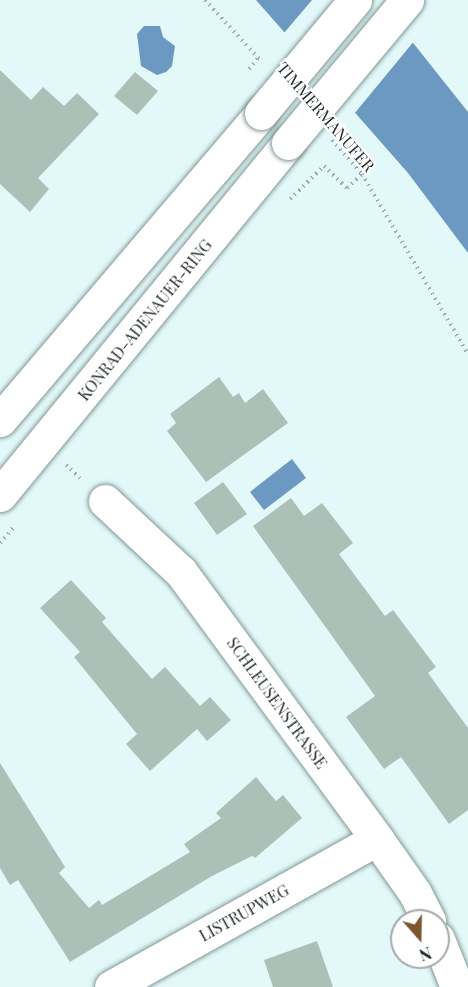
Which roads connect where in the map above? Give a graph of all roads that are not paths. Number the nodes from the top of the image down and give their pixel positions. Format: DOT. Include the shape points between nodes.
graph roads {
  1 [pos="355,0"];
  2 [pos="407,0"];
  3 [pos="0,420"];
  4 [pos="0,495"];
  5 [pos="105,501"];
  6 [pos="376,839"];
  7 [pos="423,909"];
  8 [pos="450,969"];
  9 [pos="111,987"];
  10 [pos="457,987"];
  1 -- 3 [label="main road, bridge"];
  2 -- 4 [label="main road, KONRAD-ADENAUER-RING, bridge"];
  5 -- 6 [label="main road, SCHLEUSENSTRASSE" via="181,572"];
  6 -- 7 [label="main road, SCHLEUSENSTRASSE"];
  6 -- 9 [label="main road, LISTRUPWEG"];
  8 -- 10 [label="main road"];
}
